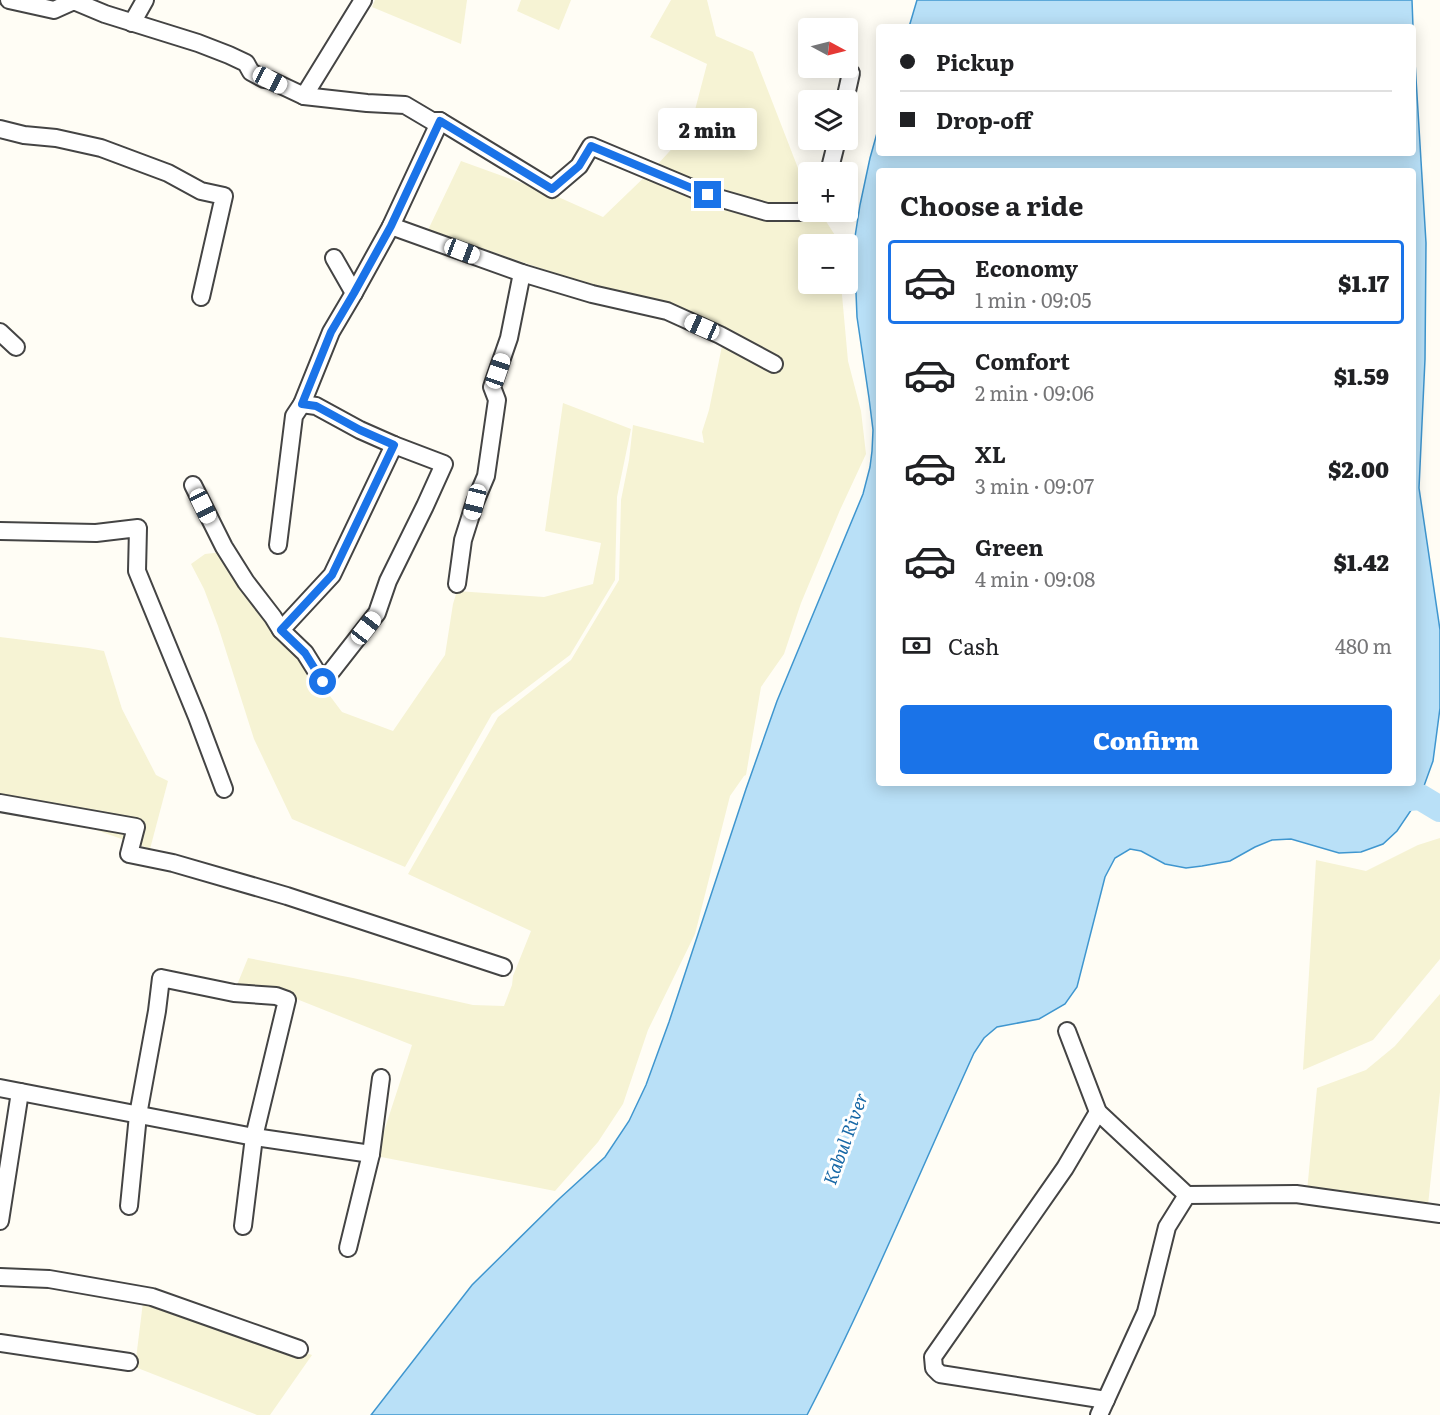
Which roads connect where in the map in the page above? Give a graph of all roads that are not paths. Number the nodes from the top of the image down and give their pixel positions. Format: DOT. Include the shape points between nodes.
graph roads {
  1 [pos="9,0"];
  2 [pos="145,0"];
  3 [pos="363,0"];
  4 [pos="132,24"];
  5 [pos="304,96"];
  6 [pos="440,121"];
  7 [pos="0,129"];
  8 [pos="798,212"];
  9 [pos="391,226"];
  10 [pos="334,258"];
  11 [pos="522,273"];
  12 [pos="354,293"];
  13 [pos="201,297"];
  14 [pos="0,332"];
  15 [pos="16,347"];
  16 [pos="774,364"];
  17 [pos="302,404"];
  18 [pos="394,445"];
  19 [pos="193,485"];
  20 [pos="0,531"];
  21 [pos="278,545"];
  22 [pos="458,584"];
  23 [pos="281,630"];
  24 [pos="224,789"];
  25 [pos="0,803"];
  26 [pos="504,967"];
  27 [pos="1066,1031"];
  28 [pos="381,1077"];
  29 [pos="0,1088"];
  30 [pos="21,1092"];
  31 [pos="1098,1112"];
  32 [pos="138,1115"];
  33 [pos="254,1137"];
  34 [pos="370,1154"];
  35 [pos="1187,1195"];
  36 [pos="129,1206"];
  37 [pos="1440,1214"];
  38 [pos="0,1221"];
  39 [pos="243,1226"];
  40 [pos="348,1248"];
  41 [pos="0,1277"];
  42 [pos="0,1343"];
  43 [pos="299,1349"];
  44 [pos="129,1362"];
  45 [pos="1102,1407"];
  1 -- 4 [label="street" via="54,10 74,1"];
  2 -- 4 [label="street"];
  3 -- 5 [label="street"];
  4 -- 5 [label="street" via="229,55 246,63 251,72"];
  5 -- 6 [label="street" via="405,105 432,121"];
  6 -- 8 [label="street" via="552,189 579,166 591,146 708,195 767,212"];
  6 -- 9 [label="street"];
  7 -- 13 [label="street" via="101,148 168,173 201,191 224,196"];
  9 -- 11 [label="street"];
  9 -- 12 [label="street"];
  10 -- 12 [label="street"];
  11 -- 16 [label="street" via="667,311"];
  11 -- 22 [label="street" via="509,338 492,387 497,400 486,476 463,540"];
  12 -- 17 [label="street" via="331,332"];
  14 -- 15 [label="street"];
  17 -- 18 [label="street" via="316,406"];
  17 -- 21 [label="street" via="294,416"];
  18 -- 23 [label="street" via="332,575"];
  18 -- 23 [label="street" via="444,464 388,581 377,613 323,682 305,653"];
  19 -- 23 [label="street" via="224,547"];
  20 -- 24 [label="street" via="96,533 138,528 137,571"];
  25 -- 26 [label="street" via="136,827 129,854 287,896"];
  27 -- 31 [label="street"];
  28 -- 34 [label="street"];
  29 -- 30 [label="street"];
  30 -- 32 [label="street"];
  30 -- 38 [label="street"];
  31 -- 35 [label="street"];
  31 -- 45 [label="street" via="1065,1168 933,1358 934,1368 940,1374"];
  32 -- 33 [label="street"];
  32 -- 33 [label="street" via="161,978 234,993 276,996 287,1000"];
  32 -- 36 [label="street"];
  33 -- 34 [label="street"];
  33 -- 39 [label="street"];
  34 -- 40 [label="street"];
  35 -- 37 [label="street" via="1296,1194"];
  35 -- 45 [label="street" via="1167,1227 1146,1312"];
  41 -- 43 [label="street" via="49,1279 152,1297"];
  42 -- 44 [label="street"];
}
